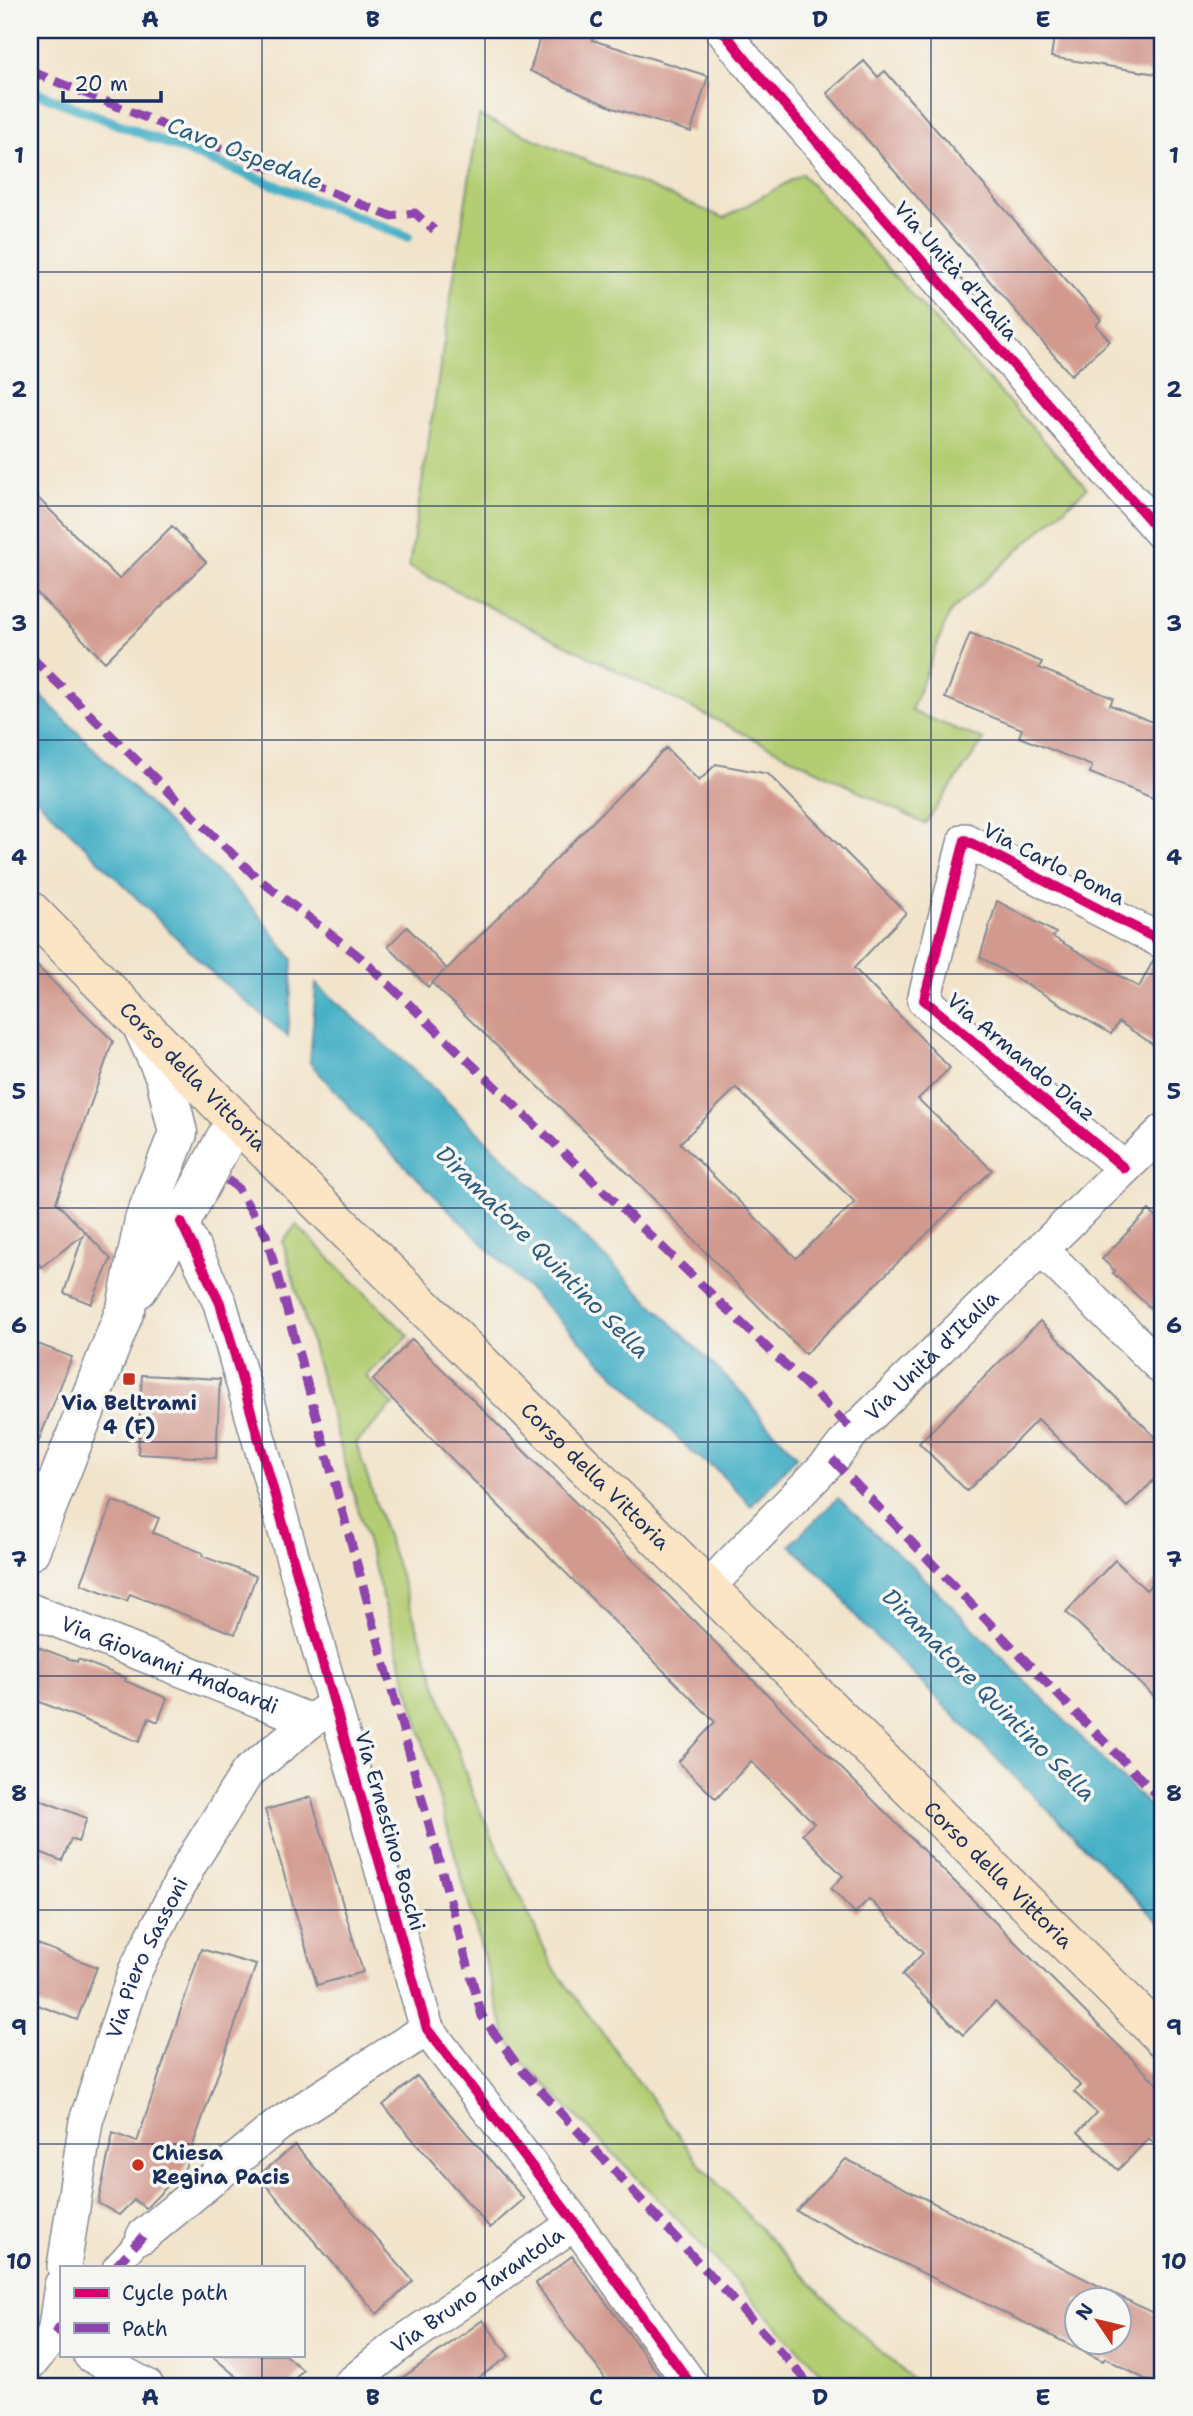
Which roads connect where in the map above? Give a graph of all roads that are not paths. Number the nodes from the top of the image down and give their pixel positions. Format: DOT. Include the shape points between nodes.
graph roads {
  1 [pos="722,30"];
  2 [pos="1163,535"];
  3 [pos="965,840"];
  4 [pos="30,911"];
  5 [pos="1163,942"];
  6 [pos="140,1021"];
  7 [pos="227,1110"];
  8 [pos="1163,1131"];
  9 [pos="178,1133"];
  10 [pos="1124,1168"];
  11 [pos="181,1222"];
  12 [pos="1042,1250"];
  13 [pos="126,1308"];
  14 [pos="1163,1369"];
  15 [pos="30,1551"];
  16 [pos="708,1587"];
  17 [pos="30,1610"];
  18 [pos="323,1713"];
  19 [pos="427,2029"];
  20 [pos="1163,2038"];
  21 [pos="575,2223"];
  22 [pos="143,2236"];
  23 [pos="64,2266"];
  24 [pos="116,2266"];
  25 [pos="60,2290"];
  26 [pos="52,2330"];
  27 [pos="92,2356"];
  28 [pos="30,2364"];
  29 [pos="147,2386"];
  30 [pos="348,2386"];
  31 [pos="692,2386"];
  1 -- 2 [label="street, Via Unità d'Italia"];
  3 -- 5 [label="street, Via Carlo Poma"];
  3 -- 10 [label="street, Via Armando Diaz" via="924,1000"];
  4 -- 6 [label="main road, Corso della Vittoria"];
  6 -- 7 [label="main road, Corso della Vittoria"];
  6 -- 9 [label="street" via="165,1077"];
  7 -- 9 [label="street"];
  7 -- 11 [label="street"];
  7 -- 16 [label="main road, Corso della Vittoria"];
  8 -- 10 [label="street, Via Unità d'Italia"];
  9 -- 13 [label="street" via="144,1220"];
  10 -- 12 [label="street, Via Unità d'Italia"];
  11 -- 13 [label="street"];
  11 -- 18 [label="street, Via Ernestino Boschi" via="220,1303"];
  12 -- 14 [label="street"];
  12 -- 16 [label="street, Via Unità d'Italia" via="854,1431"];
  13 -- 15 [label="street"];
  16 -- 20 [label="main road, Corso della Vittoria"];
  17 -- 18 [label="street, Via Giovanni Andoardi"];
  18 -- 19 [label="street, Via Ernestino Boschi"];
  18 -- 23 [label="street, Via Piero Sassoni" via="247,1773 190,1864 135,1971 86,2121"];
  19 -- 21 [label="street, Via Ernestino Boschi"];
  19 -- 22 [label="street" via="278,2125"];
  21 -- 30 [label="street, Via Bruno Tarantola" via="393,2349"];
  21 -- 31 [label="street, Via Ernestino Boschi"];
  22 -- 24 [label="street"];
  25 -- 26 [label="street"];
  26 -- 28 [label="street"];
  27 -- 29 [label="street"];
}
